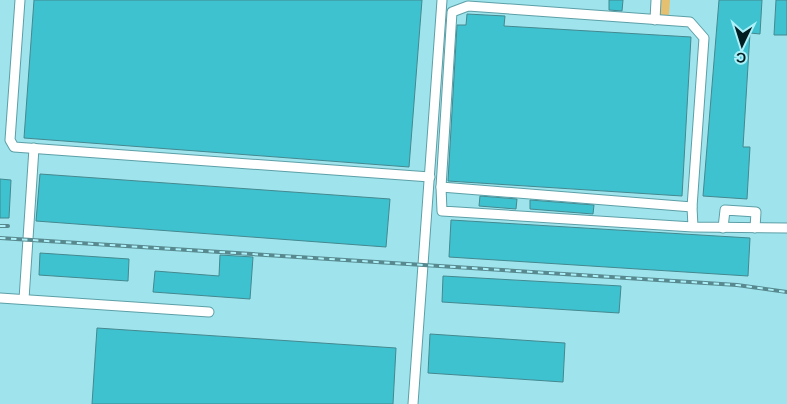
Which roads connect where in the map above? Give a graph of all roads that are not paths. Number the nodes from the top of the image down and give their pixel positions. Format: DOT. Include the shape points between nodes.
graph roads {
  1 [pos="20,0"];
  2 [pos="442,0"];
  3 [pos="656,0"];
  4 [pos="655,20"];
  5 [pos="34,148"];
  6 [pos="430,177"];
  7 [pos="441,187"];
  8 [pos="692,207"];
  9 [pos="693,227"];
  10 [pos="723,228"];
  11 [pos="755,228"];
  12 [pos="787,228"];
  13 [pos="0,298"];
  14 [pos="24,299"];
  15 [pos="209,312"];
  16 [pos="413,404"];
  1 -- 5 [label="lane" via="10,140 14,147"];
  2 -- 6 [label="lane"];
  3 -- 4 [label="lane"];
  4 -- 7 [label="lane" via="468,6 452,12"];
  4 -- 8 [label="lane" via="690,22 704,38"];
  5 -- 6 [label="lane"];
  5 -- 14 [label="lane"];
  6 -- 16 [label="lane"];
  7 -- 8 [label="lane"];
  7 -- 9 [label="lane" via="442,210"];
  8 -- 9 [label="lane"];
  9 -- 10 [label="lane"];
  10 -- 11 [label="lane"];
  10 -- 11 [label="lane" via="725,210 756,212"];
  11 -- 12 [label="lane"];
  13 -- 14 [label="lane"];
  14 -- 15 [label="lane"];
}
